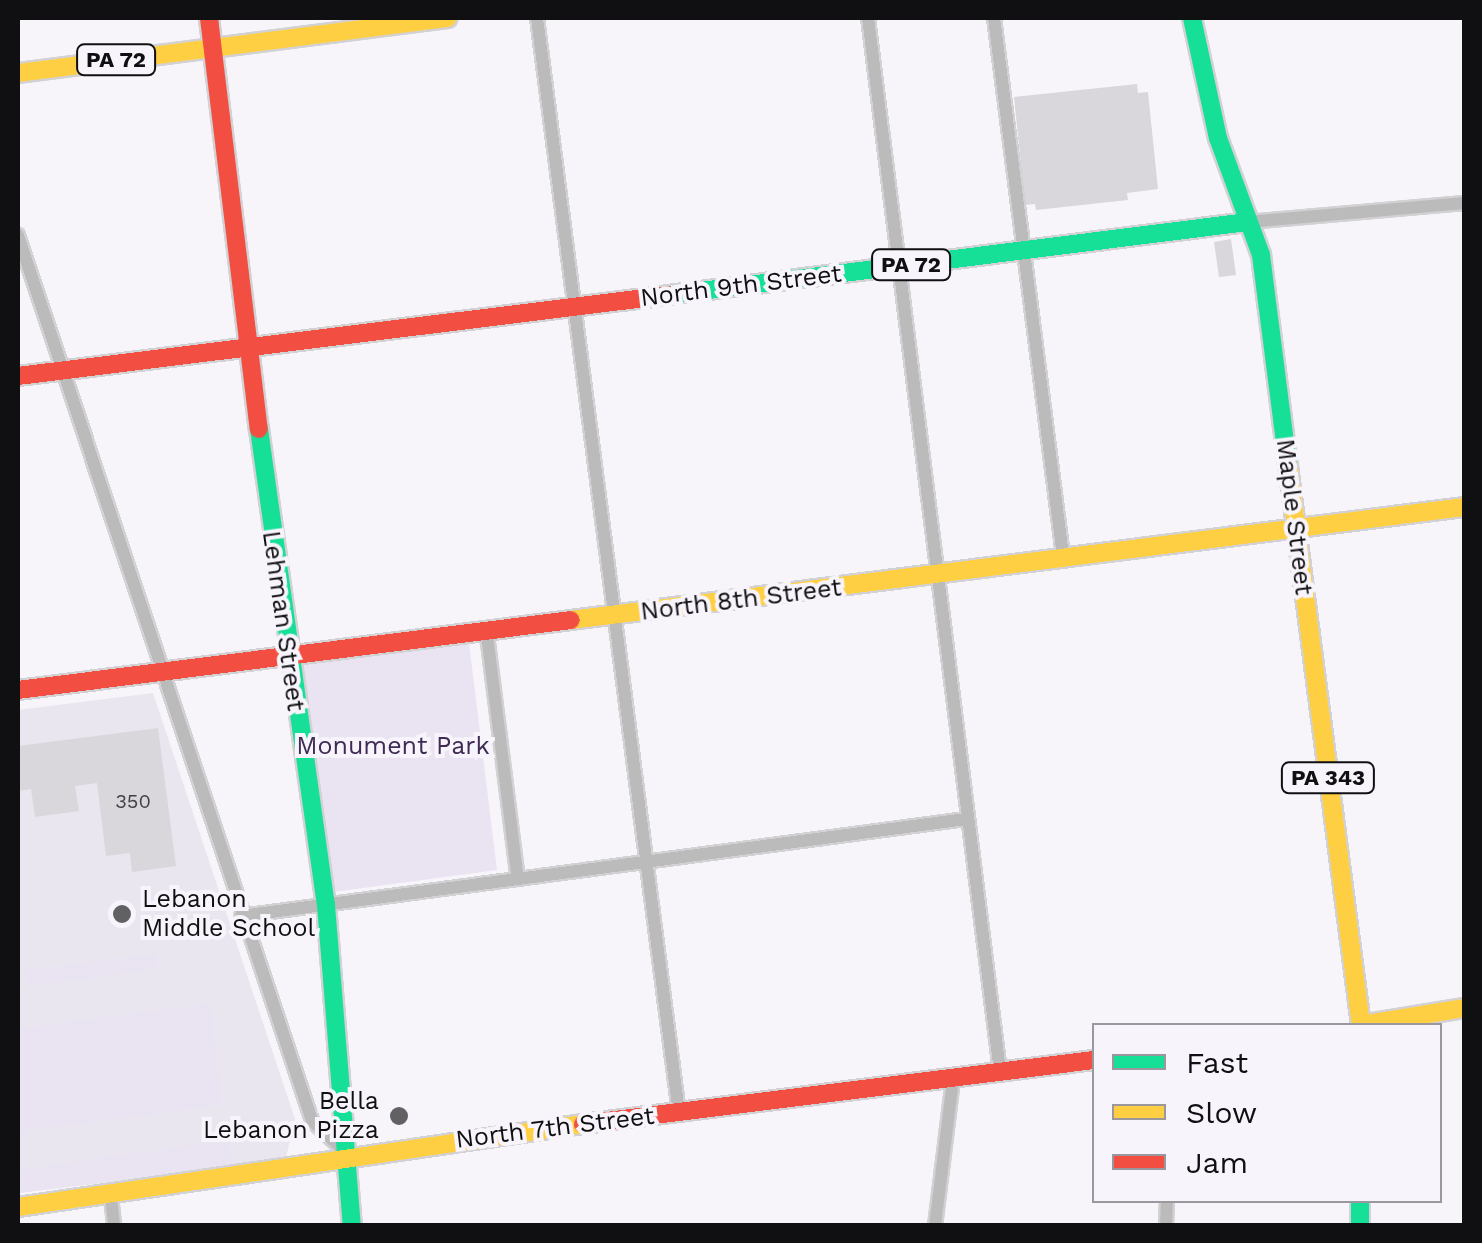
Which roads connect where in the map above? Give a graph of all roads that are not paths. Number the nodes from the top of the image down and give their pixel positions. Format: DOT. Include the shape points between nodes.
graph roads {
  1 [pos="210,18"];
  2 [pos="447,18"];
  3 [pos="536,18"];
  4 [pos="868,18"];
  5 [pos="994,18"];
  6 [pos="1192,18"];
  7 [pos="214,48"];
  8 [pos="18,72"];
  9 [pos="1464,203"];
  10 [pos="1248,222"];
  11 [pos="18,236"];
  12 [pos="1024,251"];
  13 [pos="898,267"];
  14 [pos="574,308"];
  15 [pos="248,352"];
  16 [pos="63,374"];
  17 [pos="18,376"];
  18 [pos="1464,508"];
  19 [pos="1296,531"];
  20 [pos="1062,556"];
  21 [pos="937,574"];
  22 [pos="614,616"];
  23 [pos="487,635"];
  24 [pos="287,660"];
  25 [pos="166,672"];
  26 [pos="18,690"];
  27 [pos="966,819"];
  28 [pos="646,862"];
  29 [pos="518,879"];
  30 [pos="326,905"];
  31 [pos="241,916"];
  32 [pos="1464,1008"];
  33 [pos="1359,1023"];
  34 [pos="1371,1023"];
  35 [pos="1092,1060"];
  36 [pos="1000,1072"];
  37 [pos="953,1078"];
  38 [pos="678,1112"];
  39 [pos="352,1157"];
  40 [pos="111,1196"];
  41 [pos="18,1207"];
  42 [pos="114,1226"];
  43 [pos="352,1226"];
  44 [pos="935,1226"];
  1 -- 7 [label="main road, Lehman Street"];
  2 -- 7 [label="main road, PA 72"];
  3 -- 14 [label="street"];
  4 -- 13 [label="street"];
  5 -- 12 [label="street"];
  6 -- 10 [label="main road, Maple Street" via="1218,138"];
  7 -- 8 [label="main road, PA 72"];
  7 -- 15 [label="main road, Lehman Street"];
  9 -- 10 [label="street, North 9th Street"];
  10 -- 12 [label="main road, North 9th Street / PA 72"];
  10 -- 19 [label="main road, Maple Street / PA 343" via="1261,255"];
  11 -- 16 [label="street"];
  12 -- 13 [label="main road, North 9th Street / PA 72"];
  12 -- 20 [label="street"];
  13 -- 14 [label="main road, North 9th Street / PA 72"];
  13 -- 21 [label="street"];
  14 -- 15 [label="main road, North 9th Street / PA 72"];
  14 -- 22 [label="street"];
  15 -- 16 [label="main road, North 9th Street / PA 72"];
  15 -- 24 [label="main road, Lehman Street"];
  16 -- 17 [label="main road, North 9th Street / PA 72"];
  16 -- 25 [label="street"];
  18 -- 19 [label="main road, North 8th Street"];
  19 -- 20 [label="main road, North 8th Street"];
  19 -- 33 [label="main road, Maple Street / PA 343"];
  20 -- 21 [label="main road, North 8th Street"];
  21 -- 22 [label="main road, North 8th Street"];
  21 -- 27 [label="street"];
  22 -- 23 [label="main road, North 8th Street"];
  22 -- 28 [label="street"];
  23 -- 24 [label="main road, North 8th Street"];
  23 -- 29 [label="street"];
  24 -- 25 [label="main road, North 8th Street"];
  24 -- 30 [label="main road, Lehman Street"];
  25 -- 26 [label="main road, North 8th Street"];
  25 -- 31 [label="street"];
  27 -- 28 [label="street"];
  27 -- 36 [label="street"];
  28 -- 29 [label="street"];
  28 -- 38 [label="street"];
  29 -- 30 [label="street"];
  30 -- 31 [label="street"];
  30 -- 39 [label="main road, Lehman Street"];
  31 -- 39 [label="street" via="312,1121"];
  32 -- 34 [label="main road, PA 343"];
  35 -- 36 [label="main road, North 7th Street"];
  36 -- 37 [label="main road, North 7th Street"];
  37 -- 38 [label="main road, North 7th Street"];
  37 -- 44 [label="street"];
  38 -- 39 [label="main road, North 7th Street"];
  39 -- 40 [label="main road, North 7th Street"];
  39 -- 43 [label="main road, Lehman Street"];
  40 -- 41 [label="main road, North 7th Street"];
  40 -- 42 [label="street"];
}
